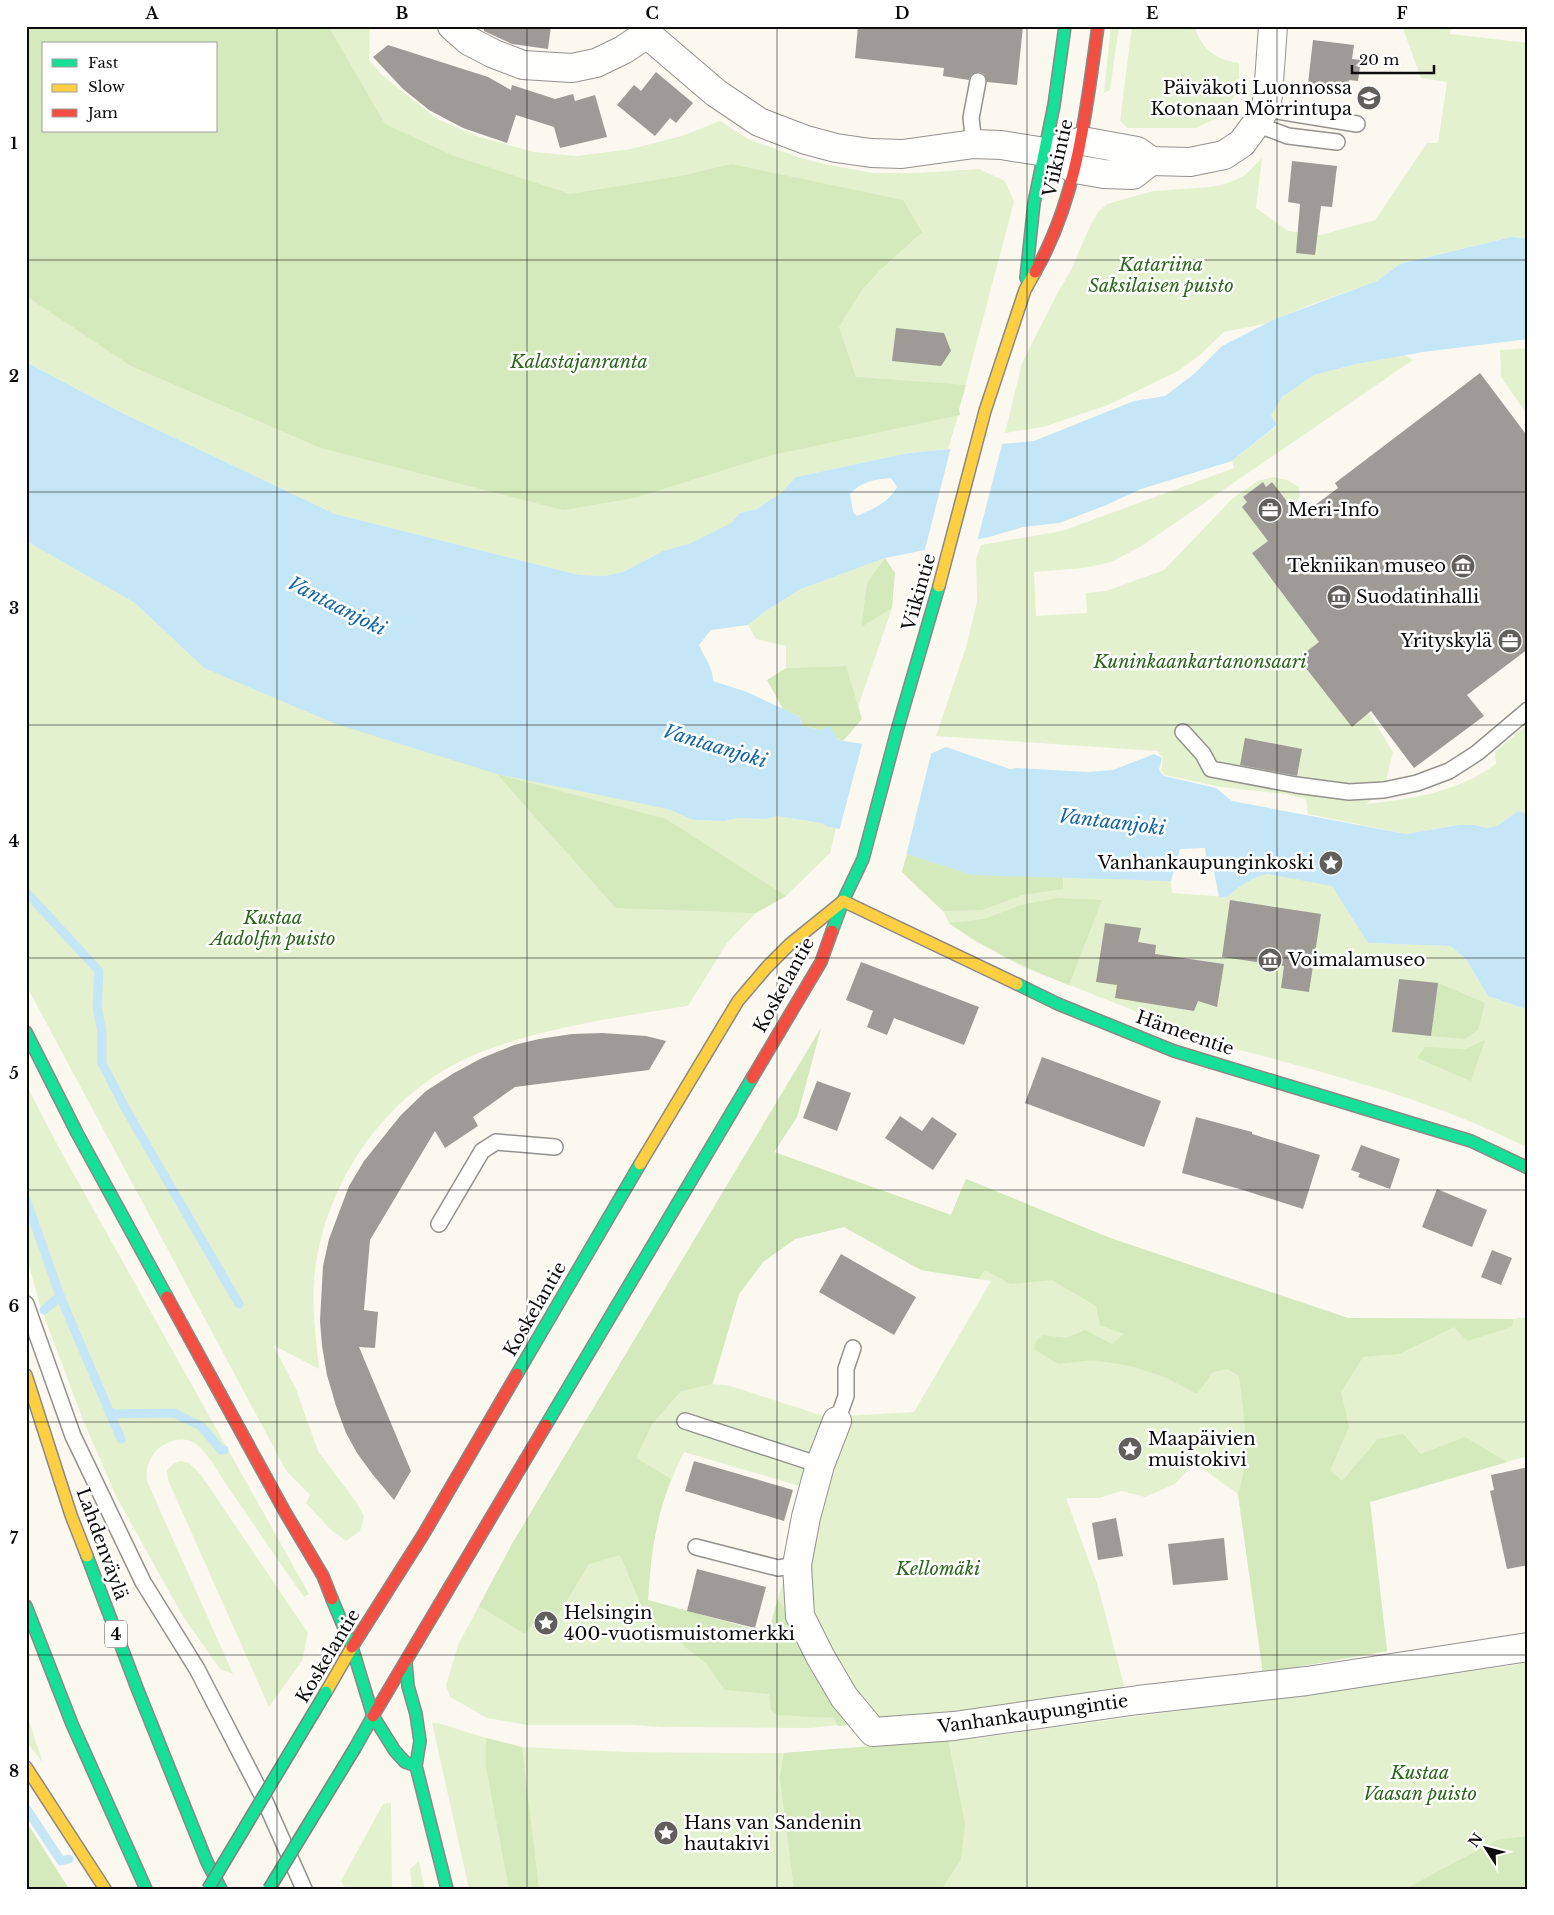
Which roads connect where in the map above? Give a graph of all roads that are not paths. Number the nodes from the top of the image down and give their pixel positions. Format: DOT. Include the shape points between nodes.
graph roads {
  1 [pos="452,26"];
  2 [pos="1066,26"];
  3 [pos="1098,26"];
  4 [pos="1274,26"];
  5 [pos="648,30"];
  6 [pos="978,81"];
  7 [pos="1260,116"];
  8 [pos="1358,124"];
  9 [pos="1082,141"];
  10 [pos="1337,142"];
  11 [pos="974,144"];
  12 [pos="1045,152"];
  13 [pos="1151,161"];
  14 [pos="1075,169"];
  15 [pos="1025,290"];
  16 [pos="1528,710"];
  17 [pos="1182,732"];
  18 [pos="843,901"];
  19 [pos="26,1032"];
  20 [pos="555,1147"];
  21 [pos="1528,1168"];
  22 [pos="439,1224"];
  23 [pos="26,1304"];
  24 [pos="853,1348"];
  25 [pos="26,1375"];
  26 [pos="685,1421"];
  27 [pos="838,1421"];
  28 [pos="820,1465"];
  29 [pos="696,1547"];
  30 [pos="797,1565"];
  31 [pos="26,1606"];
  32 [pos="352,1647"];
  33 [pos="1528,1647"];
  34 [pos="406,1663"];
  35 [pos="373,1716"];
  36 [pos="416,1766"];
  37 [pos="26,1767"];
  38 [pos="105,1889"];
  39 [pos="146,1889"];
  40 [pos="208,1889"];
  41 [pos="221,1889"];
  42 [pos="269,1889"];
  43 [pos="304,1889"];
  44 [pos="447,1889"];
  1 -- 5 [label="street" via="469,41 523,65 565,67 596,63 623,50"];
  2 -- 12 [label="main road, Viikintie"];
  3 -- 9 [label="main road, Viikintie"];
  4 -- 7 [label="street" via="1268,96"];
  5 -- 11 [label="street" via="716,92 759,122 806,140 836,148 902,154"];
  6 -- 11 [label="lane" via="971,118"];
  7 -- 8 [label="lane"];
  7 -- 10 [label="lane" via="1275,132"];
  7 -- 13 [label="street" via="1242,143 1224,155 1190,162"];
  9 -- 12 [label="street"];
  9 -- 13 [label="street" via="1137,151"];
  9 -- 14 [label="main road, Viikintie"];
  11 -- 12 [label="street"];
  12 -- 14 [label="street"];
  12 -- 15 [label="main road, Viikintie" via="1034,202"];
  13 -- 14 [label="street" via="1133,175"];
  14 -- 15 [label="main road, Viikintie" via="1060,219"];
  15 -- 18 [label="main road, Viikintie" via="985,411 950,549 867,844"];
  16 -- 17 [label="lane" via="1449,771 1417,783 1384,790 1349,792 1211,769 1203,754"];
  18 -- 21 [label="main road, Hämeentie" via="1058,1004 1174,1051 1462,1138"];
  18 -- 32 [label="main road, Koskelantie" via="790,944 738,1001 422,1535"];
  18 -- 34 [label="main road, Koskelantie" via="820,962"];
  19 -- 32 [label="main road" via="77,1133 323,1576"];
  20 -- 22 [label="lane" via="496,1142 489,1146 482,1151"];
  23 -- 43 [label="lane" via="73,1436 143,1582 197,1669 264,1799"];
  24 -- 27 [label="lane" via="846,1369 846,1396"];
  25 -- 41 [label="main road, Lahdenväylä / 4" via="71,1515 137,1688 207,1862"];
  26 -- 28 [label="lane"];
  27 -- 28 [label="street, Vanhankaupungintie"];
  28 -- 30 [label="street, Vanhankaupungintie"];
  29 -- 30 [label="lane" via="778,1568"];
  30 -- 33 [label="street, Vanhankaupungintie" via="800,1616 844,1697 873,1732 954,1726 1138,1700 1307,1681"];
  31 -- 39 [label="main road" via="72,1724"];
  32 -- 35 [label="main road"];
  32 -- 40 [label="main road, Koskelantie, bridge"];
  34 -- 35 [label="main road, Koskelantie"];
  34 -- 36 [label="main road" via="420,1741"];
  35 -- 36 [label="main road" via="395,1752 405,1762"];
  35 -- 42 [label="main road, Koskelantie, bridge"];
  36 -- 44 [label="main road"];
  37 -- 38 [label="main road"];
}
